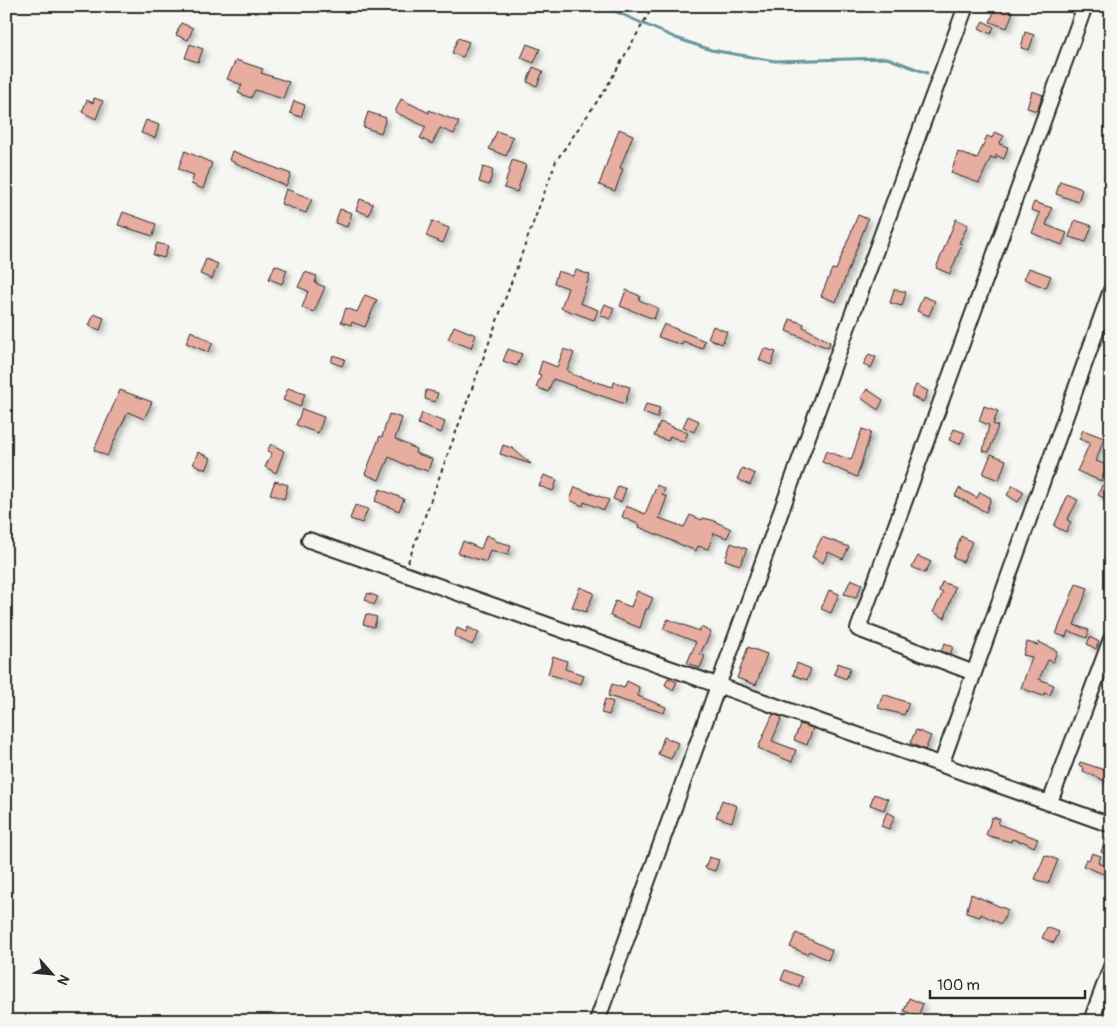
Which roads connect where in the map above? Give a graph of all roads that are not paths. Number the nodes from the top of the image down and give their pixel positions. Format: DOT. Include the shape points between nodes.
graph roads {
  1 [pos="966,6"];
  2 [pos="1085,6"];
  3 [pos="1111,290"];
  4 [pos="310,540"];
  5 [pos="1111,639"];
  6 [pos="974,673"];
  7 [pos="718,685"];
  8 [pos="941,765"];
  9 [pos="1050,802"];
  10 [pos="1111,825"];
  11 [pos="1111,967"];
  12 [pos="597,1021"];
  13 [pos="1091,1021"];
  1 -- 7 [label="street"];
  2 -- 6 [label="street" via="858,629"];
  3 -- 6 [label="street"];
  4 -- 7 [label="street"];
  5 -- 9 [label="street"];
  6 -- 8 [label="street"];
  7 -- 8 [label="street"];
  7 -- 12 [label="street"];
  8 -- 9 [label="street"];
  9 -- 10 [label="street"];
  11 -- 13 [label="street"];
}
